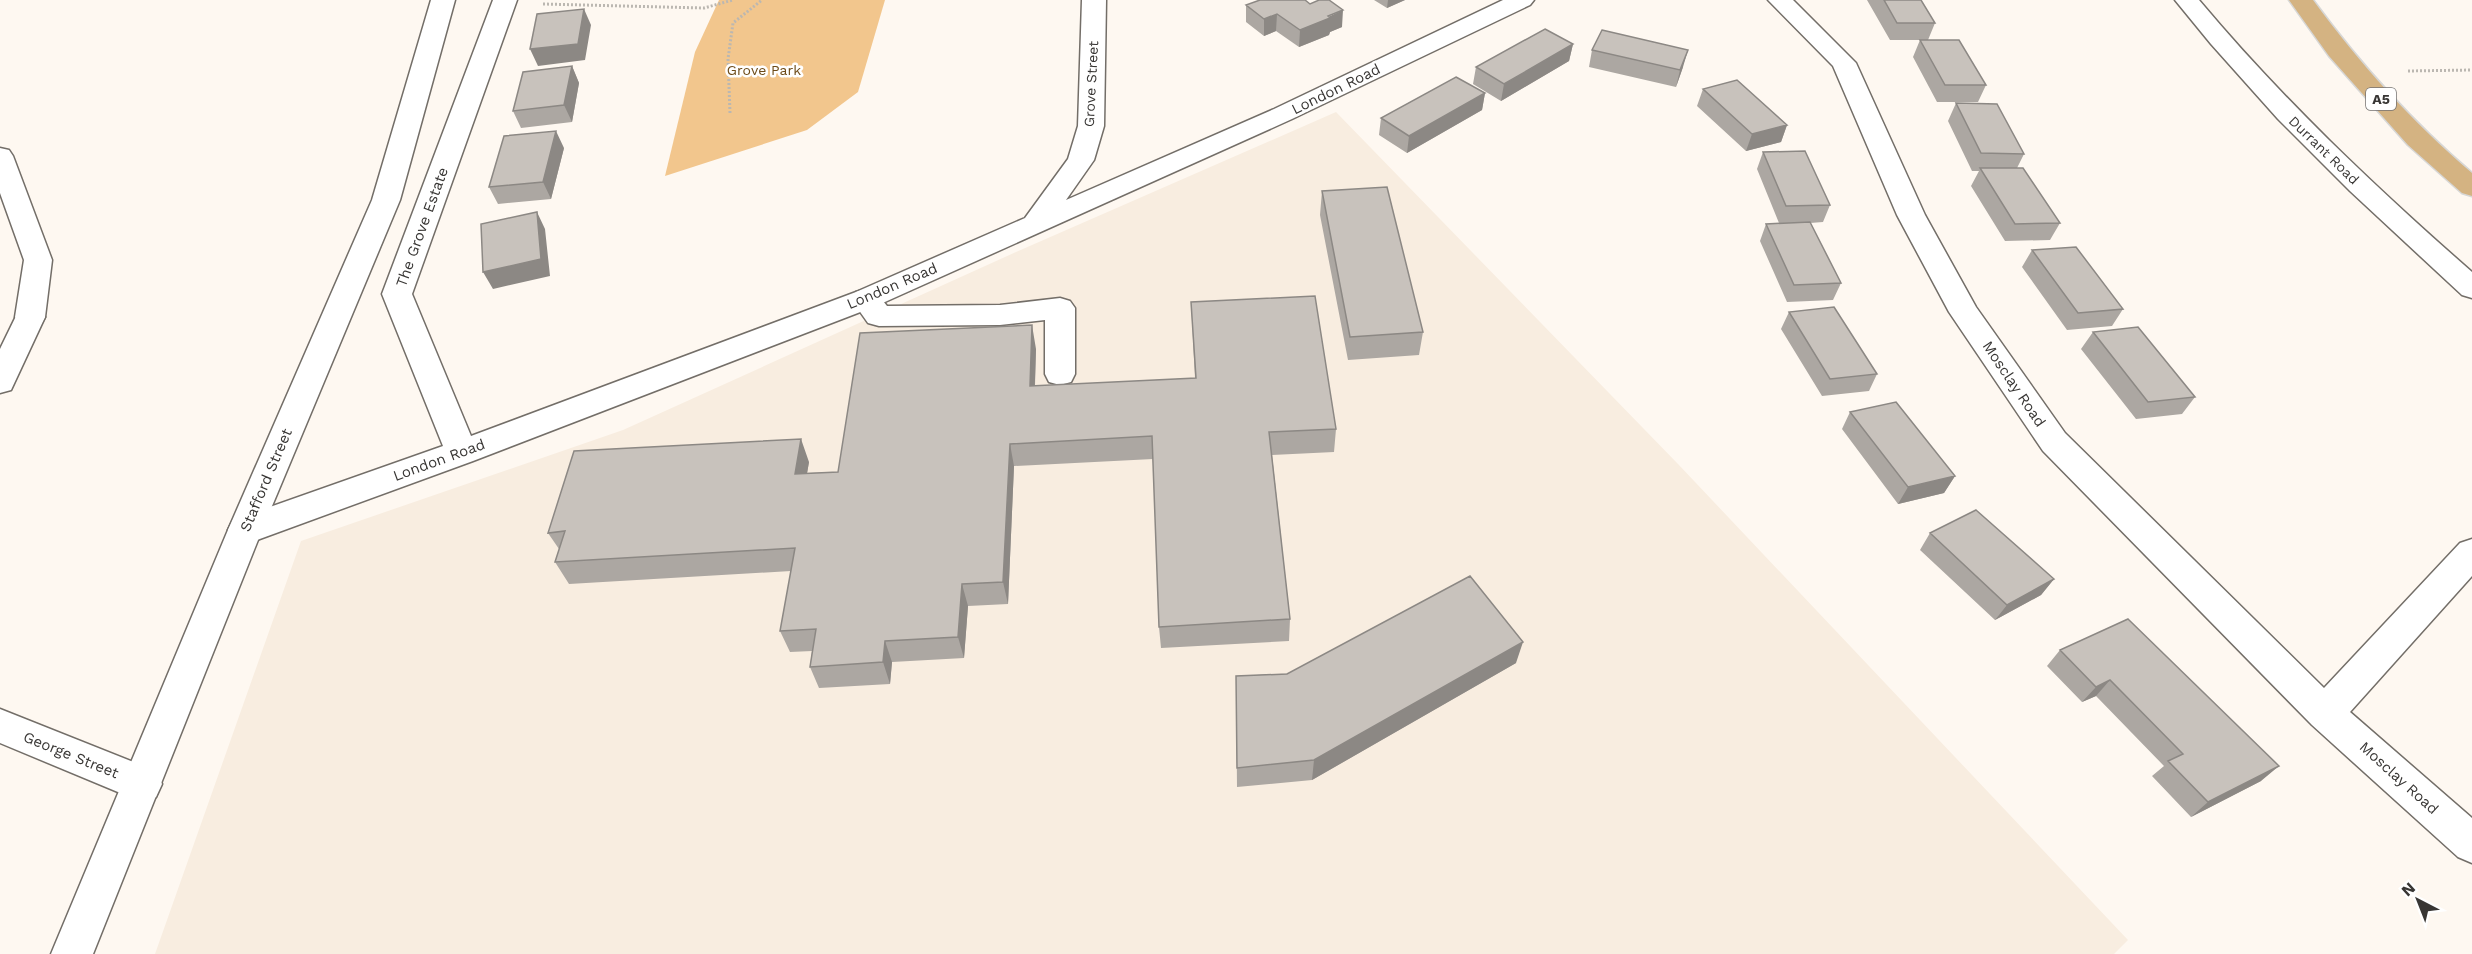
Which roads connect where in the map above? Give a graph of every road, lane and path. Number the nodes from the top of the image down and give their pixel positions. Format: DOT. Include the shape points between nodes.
graph roads {
  1 [pos="443,0"];
  2 [pos="733,0"];
  3 [pos="762,0"];
  4 [pos="1094,0"];
  5 [pos="1522,0"];
  6 [pos="1780,0"];
  7 [pos="2187,0"];
  8 [pos="2301,0"];
  9 [pos="505,2"];
  10 [pos="2472,70"];
  11 [pos="2403,71"];
  12 [pos="730,113"];
  13 [pos="0,156"];
  14 [pos="2472,187"];
  15 [pos="1035,224"];
  16 [pos="2472,288"];
  17 [pos="866,299"];
  18 [pos="1060,374"];
  19 [pos="0,382"];
  20 [pos="462,452"];
  21 [pos="245,530"];
  22 [pos="2472,553"];
  23 [pos="2325,713"];
  24 [pos="0,726"];
  25 [pos="142,784"];
  26 [pos="2472,844"];
  27 [pos="72,954"];
  1 -- 21 [label="street, Stafford Street" via="386,200"];
  2 -- 9 [label="path" via="704,8"];
  3 -- 12 [label="path" via="733,23 728,59"];
  4 -- 15 [label="street, Grove Street" via="1091,126 1081,160"];
  5 -- 15 [label="street, London Road" via="1283,114"];
  6 -- 23 [label="street, Mosclay Road" via="1844,63 1911,215 1964,312 2054,442"];
  7 -- 16 [label="street, Durrant Road" via="2270,98"];
  8 -- 14 [label="main road, A5" via="2337,51 2417,139"];
  9 -- 20 [label="street, The Grove Estate" via="397,294"];
  10 -- 11 [label="path"];
  13 -- 19 [label="street" via="38,260 30,317"];
  15 -- 17 [label="street, London Road"];
  17 -- 18 [label="street" via="879,316 1000,315 1060,308"];
  17 -- 20 [label="street, London Road"];
  20 -- 21 [label="street, London Road"];
  21 -- 25 [label="street, Stafford Street"];
  22 -- 23 [label="street"];
  23 -- 26 [label="street, Mosclay Road"];
  24 -- 25 [label="street, George Street"];
  25 -- 27 [label="street, Stafford Street"];
}
